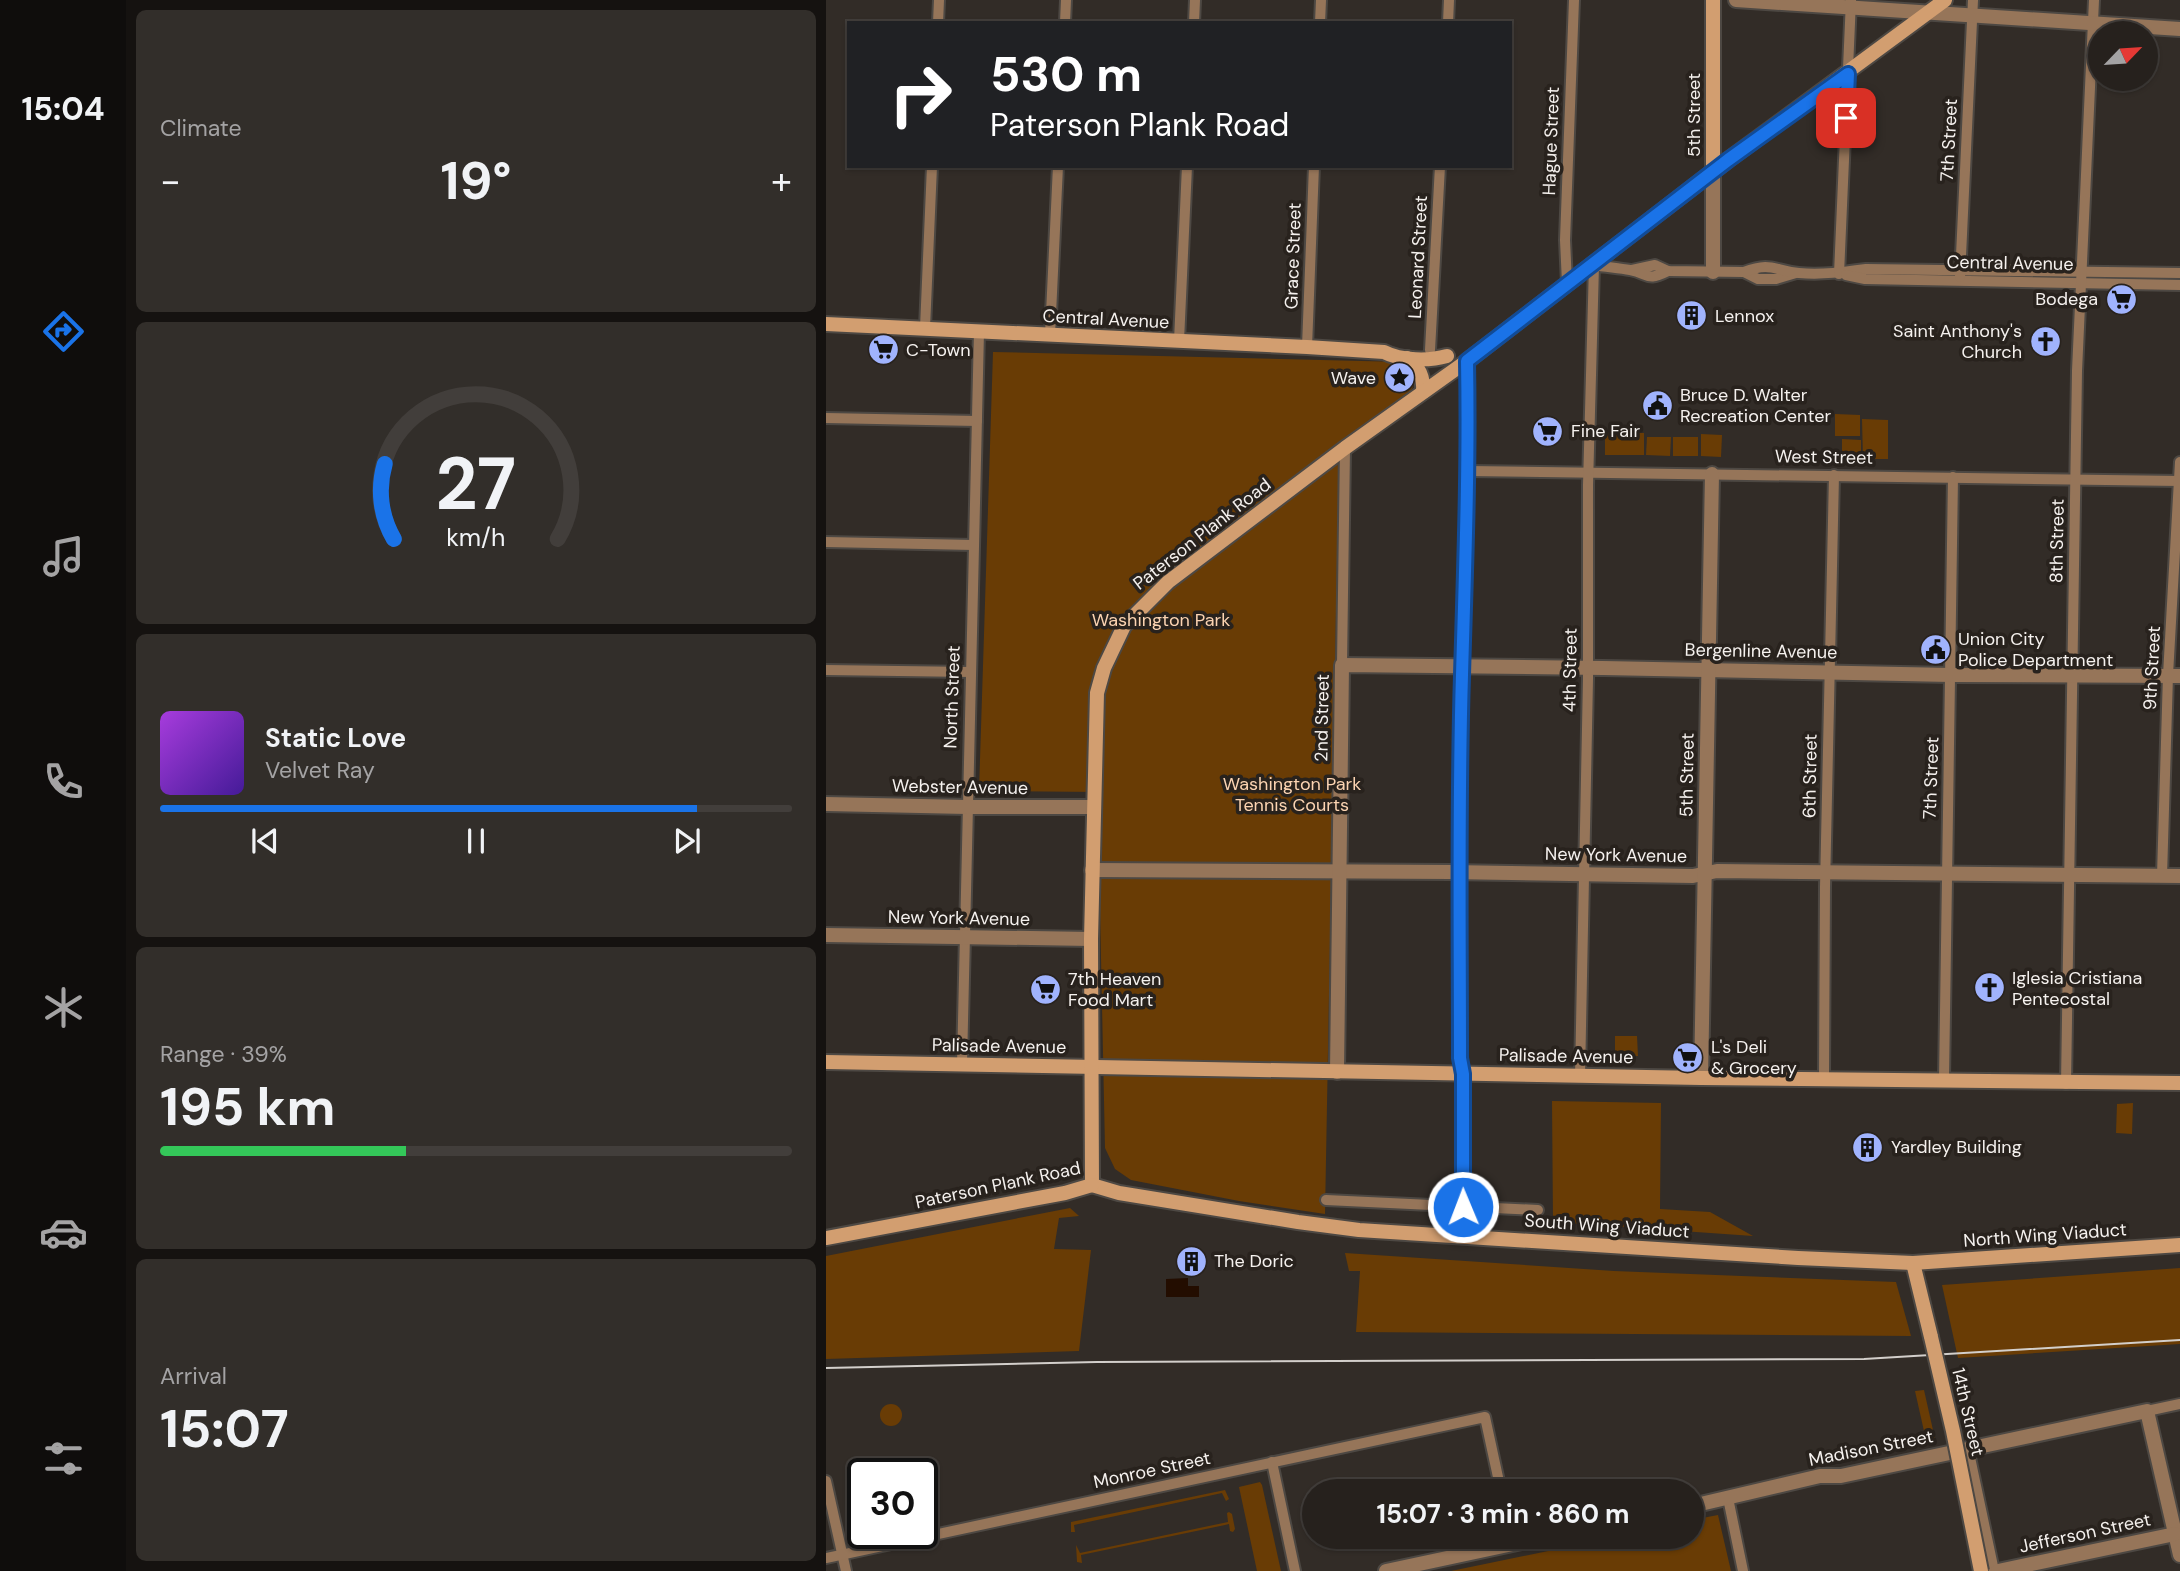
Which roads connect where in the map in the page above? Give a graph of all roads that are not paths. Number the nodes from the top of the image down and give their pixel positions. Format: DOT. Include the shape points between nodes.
graph roads {
  1 [pos="939,0"];
  2 [pos="1066,0"];
  3 [pos="1195,0"];
  4 [pos="1321,0"];
  5 [pos="1449,0"];
  6 [pos="1574,0"];
  7 [pos="1713,0"];
  8 [pos="1736,0"];
  9 [pos="1945,0"];
  10 [pos="2094,0"];
  11 [pos="1850,4"];
  12 [pos="1973,7"];
  13 [pos="1927,13"];
  14 [pos="938,21"];
  15 [pos="1065,21"];
  16 [pos="1194,21"];
  17 [pos="1320,21"];
  18 [pos="1448,21"];
  19 [pos="2093,21"];
  20 [pos="2088,23"];
  21 [pos="2158,28"];
  22 [pos="2180,29"];
  23 [pos="1848,74"];
  24 [pos="2090,91"];
  25 [pos="932,168"];
  26 [pos="1058,168"];
  27 [pos="1187,168"];
  28 [pos="1314,168"];
  29 [pos="1440,168"];
  30 [pos="1713,172"];
  31 [pos="1594,265"];
  32 [pos="2082,271"];
  33 [pos="1713,272"];
  34 [pos="2180,273"];
  35 [pos="1839,274"];
  36 [pos="1960,276"];
  37 [pos="1567,283"];
  38 [pos="2082,284"];
  39 [pos="2180,285"];
  40 [pos="826,324"];
  41 [pos="925,328"];
  42 [pos="979,331"];
  43 [pos="1050,335"];
  44 [pos="1179,341"];
  45 [pos="1307,347"];
  46 [pos="1430,350"];
  47 [pos="1384,352"];
  48 [pos="1447,356"];
  49 [pos="1407,358"];
  50 [pos="1467,361"];
  51 [pos="1423,392"];
  52 [pos="826,418"];
  53 [pos="977,421"];
  54 [pos="1345,448"];
  55 [pos="2180,462"];
  56 [pos="1468,471"];
  57 [pos="1589,473"];
  58 [pos="1712,474"];
  59 [pos="1834,475"];
  60 [pos="1953,477"];
  61 [pos="2076,480"];
  62 [pos="2180,481"];
  63 [pos="826,542"];
  64 [pos="974,545"];
  65 [pos="1342,665"];
  66 [pos="1462,666"];
  67 [pos="1588,667"];
  68 [pos="1709,669"];
  69 [pos="826,670"];
  70 [pos="1830,671"];
  71 [pos="971,672"];
  72 [pos="1951,675"];
  73 [pos="2073,675"];
  74 [pos="2174,676"];
  75 [pos="826,804"];
  76 [pos="967,807"];
  77 [pos="1094,807"];
  78 [pos="1092,870"];
  79 [pos="1825,871"];
  80 [pos="1460,872"];
  81 [pos="1339,873"];
  82 [pos="1946,873"];
  83 [pos="1583,874"];
  84 [pos="1704,874"];
  85 [pos="2069,874"];
  86 [pos="2162,876"];
  87 [pos="2180,876"];
  88 [pos="826,935"];
  89 [pos="964,938"];
  90 [pos="1091,939"];
  91 [pos="826,1062"];
  92 [pos="962,1064"];
  93 [pos="1092,1067"];
  94 [pos="1336,1072"];
  95 [pos="1463,1074"];
  96 [pos="1580,1076"];
  97 [pos="1701,1078"];
  98 [pos="1824,1079"];
  99 [pos="1944,1080"];
  100 [pos="2180,1083"];
  101 [pos="2066,1084"];
  102 [pos="1093,1185"];
  103 [pos="1326,1200"];
  104 [pos="1463,1207"];
  105 [pos="1538,1210"];
  106 [pos="826,1238"];
  107 [pos="2180,1245"];
  108 [pos="1913,1263"];
  109 [pos="2180,1404"];
  110 [pos="2147,1411"];
  111 [pos="1968,1448"];
  112 [pos="1272,1462"];
  113 [pos="1498,1479"];
  114 [pos="826,1481"];
  115 [pos="1728,1498"];
  116 [pos="1704,1503"];
  117 [pos="2178,1533"];
  118 [pos="1475,1549"];
  119 [pos="842,1555"];
  120 [pos="2180,1555"];
  121 [pos="826,1558"];
  122 [pos="846,1571"];
  123 [pos="1295,1571"];
  124 [pos="1386,1571"];
  125 [pos="1743,1571"];
  126 [pos="1981,1571"];
  127 [pos="1996,1571"];
  1 -- 14 [label="street"];
  2 -- 15 [label="street"];
  3 -- 16 [label="street"];
  4 -- 17 [label="street"];
  5 -- 18 [label="street"];
  6 -- 37 [label="street, Hague Street"];
  7 -- 30 [label="main road, 5th Street"];
  8 -- 11 [label="street"];
  9 -- 13 [label="main road, Paterson Plank Road"];
  10 -- 19 [label="street, 8th Street"];
  11 -- 13 [label="street"];
  11 -- 23 [label="street"];
  12 -- 13 [label="street"];
  12 -- 20 [label="street"];
  12 -- 36 [label="street, 7th Street"];
  13 -- 23 [label="main road, Paterson Plank Road"];
  21 -- 22 [label="street"];
  23 -- 30 [label="main road, Paterson Plank Road"];
  23 -- 35 [label="street"];
  24 -- 32 [label="street, 8th Street"];
  25 -- 41 [label="street"];
  26 -- 43 [label="street"];
  27 -- 44 [label="street"];
  28 -- 45 [label="street, Grace Street"];
  29 -- 46 [label="street, Leonard Street"];
  30 -- 31 [label="main road, Paterson Plank Road"];
  30 -- 33 [label="street, 5th Street"];
  31 -- 33 [label="street, Central Avenue" via="1632,270 1647,277 1668,271"];
  31 -- 37 [label="main road, Paterson Plank Road"];
  31 -- 57 [label="street, 4th Street"];
  32 -- 34 [label="street, Central Avenue"];
  32 -- 36 [label="street, Central Avenue"];
  32 -- 38 [label="street, 8th Street"];
  33 -- 35 [label="street, Central Avenue" via="1744,272 1758,279 1796,273"];
  35 -- 36 [label="street, Central Avenue" via="1865,279"];
  36 -- 38 [label="street, Central Avenue"];
  37 -- 50 [label="main road, Paterson Plank Road"];
  38 -- 39 [label="street, Central Avenue"];
  38 -- 61 [label="street, 8th Street"];
  40 -- 41 [label="main road, Central Avenue"];
  41 -- 42 [label="main road, Central Avenue"];
  42 -- 43 [label="main road, Central Avenue"];
  42 -- 53 [label="street, North Street"];
  43 -- 44 [label="main road, Central Avenue"];
  44 -- 45 [label="main road, Central Avenue"];
  45 -- 47 [label="main road, Central Avenue"];
  46 -- 47 [label="main road, Central Avenue"];
  46 -- 48 [label="main road, Central Avenue"];
  47 -- 49 [label="main road, Central Avenue"];
  48 -- 49 [label="main road, Central Avenue"];
  48 -- 50 [label="main road, Central Avenue"];
  49 -- 51 [label="main road" via="1419,370"];
  50 -- 51 [label="main road, Paterson Plank Road"];
  50 -- 56 [label="street"];
  51 -- 54 [label="main road, Paterson Plank Road"];
  52 -- 53 [label="street"];
  53 -- 64 [label="street, North Street"];
  54 -- 65 [label="street, 2nd Street"];
  54 -- 77 [label="main road, Paterson Plank Road" via="1168,582 1124,626 1097,693"];
  55 -- 62 [label="street, 9th Street"];
  56 -- 57 [label="street, West Street"];
  56 -- 66 [label="street"];
  57 -- 58 [label="street, West Street"];
  57 -- 67 [label="street, 4th Street"];
  58 -- 59 [label="street, West Street"];
  58 -- 68 [label="street, 5th Street"];
  59 -- 60 [label="street, West Street"];
  59 -- 70 [label="street, 6th Street"];
  60 -- 61 [label="street, West Street"];
  60 -- 72 [label="street, 7th Street"];
  61 -- 62 [label="street, West Street"];
  61 -- 73 [label="street, 8th Street"];
  62 -- 74 [label="street, 9th Street"];
  63 -- 64 [label="street"];
  64 -- 71 [label="street, North Street"];
  65 -- 66 [label="street, Bergenline Avenue"];
  65 -- 81 [label="street, 2nd Street"];
  66 -- 67 [label="street, Bergenline Avenue"];
  66 -- 80 [label="street"];
  67 -- 68 [label="street, Bergenline Avenue"];
  67 -- 83 [label="street, 4th Street"];
  68 -- 70 [label="street, Bergenline Avenue"];
  68 -- 84 [label="street, 5th Street"];
  69 -- 71 [label="street"];
  70 -- 72 [label="street, Bergenline Avenue"];
  70 -- 79 [label="street, 6th Street"];
  71 -- 76 [label="street, North Street"];
  72 -- 73 [label="street, Bergenline Avenue"];
  72 -- 82 [label="street, 7th Street"];
  73 -- 74 [label="street, Bergenline Avenue"];
  73 -- 85 [label="street, 8th Street"];
  74 -- 86 [label="street, 9th Street"];
  75 -- 76 [label="street, Webster Avenue"];
  76 -- 77 [label="street, Webster Avenue"];
  76 -- 89 [label="street, North Street"];
  77 -- 78 [label="main road, Paterson Plank Road"];
  78 -- 81 [label="street, New York Avenue"];
  78 -- 90 [label="main road, Paterson Plank Road"];
  79 -- 82 [label="street, New York Avenue"];
  79 -- 84 [label="street, New York Avenue"];
  79 -- 98 [label="street, 6th Street"];
  80 -- 81 [label="street, New York Avenue"];
  80 -- 83 [label="street, New York Avenue"];
  80 -- 95 [label="street"];
  81 -- 94 [label="street, 2nd Street"];
  82 -- 85 [label="street, New York Avenue"];
  82 -- 99 [label="street, 7th Street"];
  83 -- 84 [label="street, New York Avenue"];
  83 -- 96 [label="street, 4th Street"];
  84 -- 97 [label="street, 5th Street"];
  85 -- 86 [label="street, New York Avenue"];
  85 -- 101 [label="street, 8th Street"];
  86 -- 87 [label="street, New York Avenue"];
  88 -- 89 [label="street, New York Avenue"];
  89 -- 90 [label="street, New York Avenue"];
  89 -- 92 [label="street, North Street"];
  90 -- 93 [label="main road, Paterson Plank Road"];
  91 -- 92 [label="main road, Palisade Avenue"];
  92 -- 93 [label="main road, Palisade Avenue"];
  93 -- 94 [label="main road, Palisade Avenue"];
  93 -- 102 [label="main road, Paterson Plank Road"];
  94 -- 95 [label="main road, Palisade Avenue"];
  95 -- 96 [label="main road, Palisade Avenue"];
  95 -- 104 [label="street"];
  96 -- 97 [label="main road, Palisade Avenue"];
  97 -- 98 [label="main road, Palisade Avenue"];
  98 -- 99 [label="main road, Palisade Avenue"];
  99 -- 101 [label="main road, Palisade Avenue"];
  100 -- 101 [label="main road, Palisade Avenue"];
  102 -- 106 [label="main road, Paterson Plank Road"];
  102 -- 108 [label="main road, South Wing Viaduct" via="1119,1193 1359,1230"];
  103 -- 104 [label="street"];
  104 -- 105 [label="street"];
  107 -- 108 [label="main road, North Wing Viaduct"];
  108 -- 126 [label="main road, 14th Street, bridge"];
  109 -- 110 [label="street, Madison Street"];
  110 -- 111 [label="street, Madison Street"];
  110 -- 117 [label="street"];
  111 -- 115 [label="street, Madison Street"];
  111 -- 127 [label="street, 14th Street"];
  112 -- 113 [label="street, Monroe Street" via="1485,1417"];
  112 -- 119 [label="street, Monroe Street"];
  112 -- 123 [label="street"];
  114 -- 119 [label="street"];
  115 -- 116 [label="street, Madison Street"];
  115 -- 125 [label="street"];
  117 -- 120 [label="street"];
  117 -- 127 [label="street, Jefferson Street"];
  118 -- 124 [label="street"];
  119 -- 121 [label="street, Monroe Street"];
  119 -- 122 [label="street"];
}
